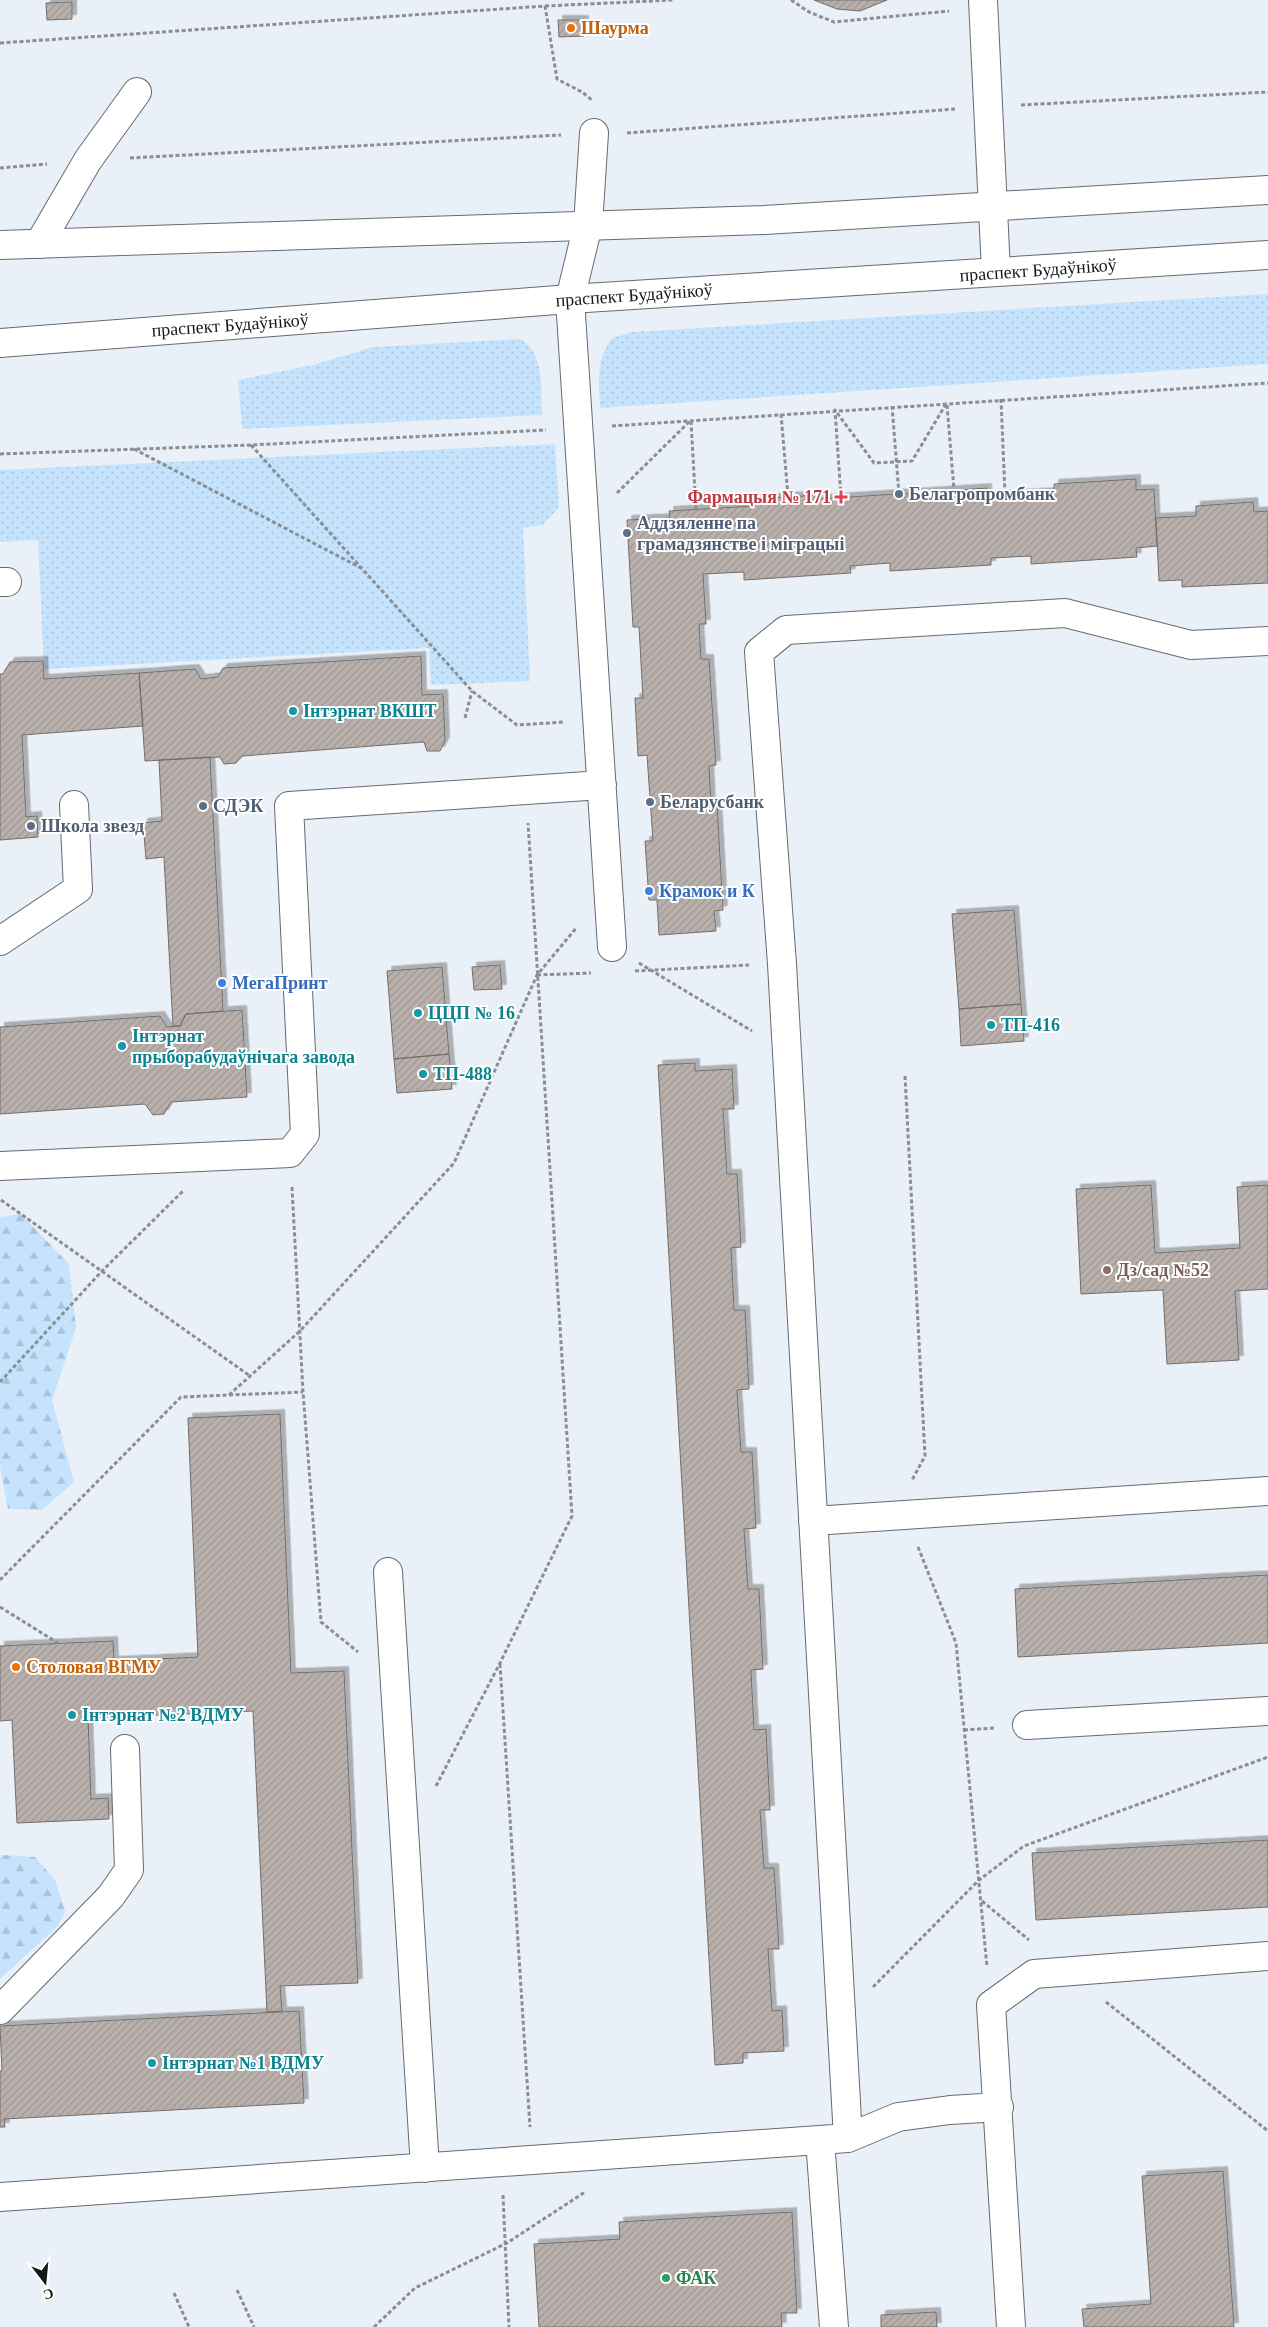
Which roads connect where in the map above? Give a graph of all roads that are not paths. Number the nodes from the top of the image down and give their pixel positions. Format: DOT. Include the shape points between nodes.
graph roads {
  1 [pos="983,4"];
  2 [pos="137,92"];
  3 [pos="581,134"];
  4 [pos="1268,190"];
  5 [pos="994,207"];
  6 [pos="588,225"];
  7 [pos="39,244"];
  8 [pos="0,245"];
  9 [pos="1268,256"];
  10 [pos="996,272"];
  11 [pos="570,299"];
  12 [pos="0,342"];
  13 [pos="1268,641"];
  14 [pos="602,785"];
  15 [pos="74,804"];
  16 [pos="0,941"];
  17 [pos="612,947"];
  18 [pos="0,1166"];
  19 [pos="1268,1491"];
  20 [pos="813,1521"];
  21 [pos="388,1572"];
  22 [pos="1268,1711"];
  23 [pos="1027,1725"];
  24 [pos="125,1749"];
  25 [pos="1268,1956"];
  26 [pos="0,2010"];
  27 [pos="999,2107"];
  28 [pos="848,2138"];
  29 [pos="820,2140"];
  30 [pos="426,2168"];
  31 [pos="0,2197"];
  32 [pos="834,2327"];
  33 [pos="1011,2327"];
  1 -- 5 [label="main road"];
  2 -- 7 [label="main road" via="88,160"];
  3 -- 6 [label="main road"];
  4 -- 5 [label="main road"];
  5 -- 6 [label="main road" via="764,220"];
  5 -- 10 [label="main road"];
  6 -- 7 [label="main road"];
  6 -- 11 [label="main road"];
  7 -- 8 [label="main road"];
  9 -- 10 [label="main road, праспект Будаўнікоў"];
  10 -- 11 [label="main road, праспект Будаўнікоў"];
  11 -- 12 [label="main road, праспект Будаўнікоў"];
  11 -- 14 [label="main road"];
  13 -- 20 [label="main road" via="1191,645 1065,613 786,630 759,652 782,964"];
  14 -- 17 [label="main road"];
  14 -- 18 [label="main road" via="289,806 305,1134 290,1154"];
  15 -- 16 [label="main road" via="78,889"];
  19 -- 20 [label="main road"];
  20 -- 28 [label="main road"];
  21 -- 30 [label="main road"];
  22 -- 23 [label="main road"];
  24 -- 26 [label="main road" via="129,1870 111,1896"];
  25 -- 27 [label="main road" via="1034,1974 991,2005"];
  27 -- 28 [label="main road" via="898,2118"];
  27 -- 33 [label="main road"];
  28 -- 29 [label="main road"];
  29 -- 30 [label="main road"];
  29 -- 32 [label="main road"];
  30 -- 31 [label="main road"];
}
